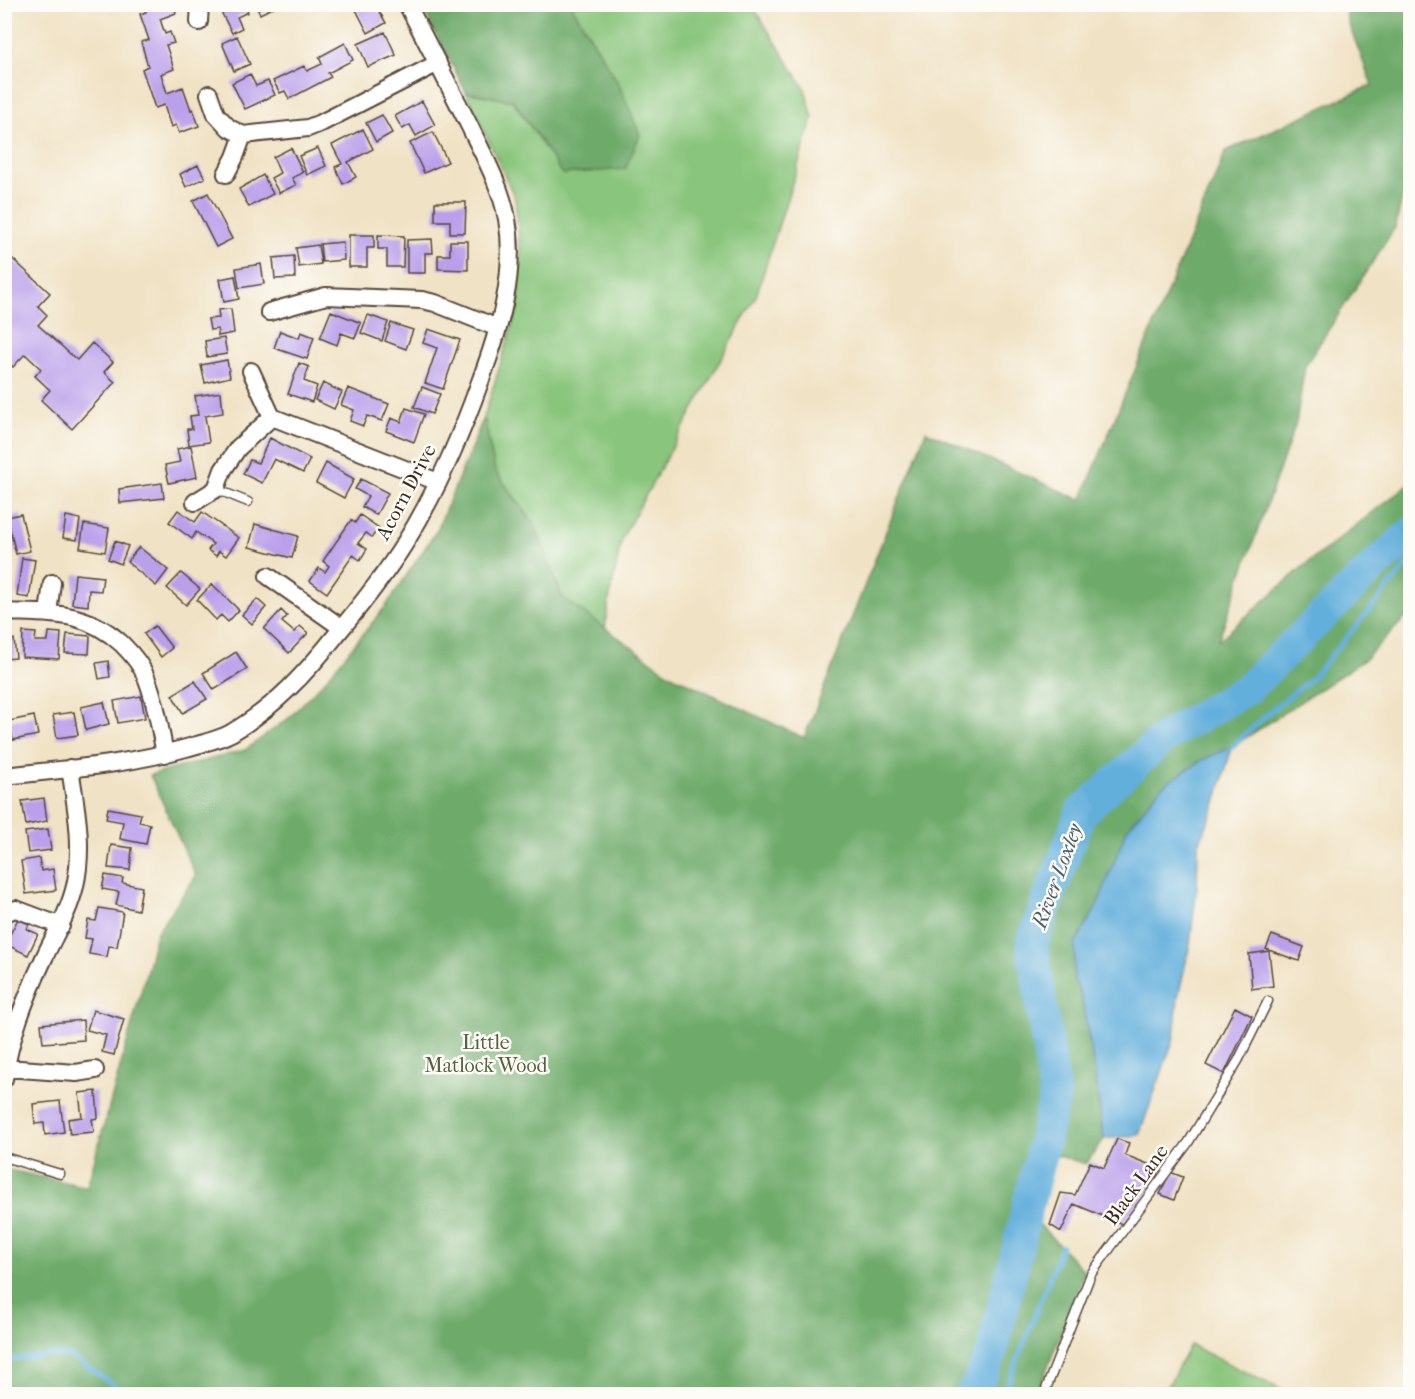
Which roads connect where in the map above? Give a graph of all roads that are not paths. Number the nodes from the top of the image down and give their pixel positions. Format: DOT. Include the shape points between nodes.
graph roads {
  1 [pos="200,4"];
  2 [pos="407,4"];
  3 [pos="199,22"];
  4 [pos="438,63"];
  5 [pos="209,94"];
  6 [pos="243,135"];
  7 [pos="226,174"];
  8 [pos="269,312"];
  9 [pos="498,328"];
  10 [pos="251,371"];
  11 [pos="272,417"];
  12 [pos="438,482"];
  13 [pos="216,489"];
  14 [pos="195,502"];
  15 [pos="248,502"];
  16 [pos="268,576"];
  17 [pos="52,583"];
  18 [pos="4,612"];
  19 [pos="48,613"];
  20 [pos="342,628"];
  21 [pos="165,754"];
  22 [pos="70,768"];
  23 [pos="4,777"];
  24 [pos="4,913"];
  25 [pos="61,926"];
  26 [pos="1268,1001"];
  27 [pos="95,1070"];
  28 [pos="5,1074"];
  29 [pos="4,1157"];
  30 [pos="60,1174"];
  31 [pos="1044,1395"];
  1 -- 3 [label="street"];
  2 -- 4 [label="street, Acorn Drive"];
  4 -- 6 [label="street" via="308,128"];
  4 -- 9 [label="street, Acorn Drive" via="502,197 508,220 509,267"];
  5 -- 6 [label="street" via="216,114 229,128"];
  6 -- 7 [label="street"];
  8 -- 9 [label="street" via="326,296 422,300"];
  9 -- 12 [label="street, Acorn Drive" via="467,418"];
  10 -- 11 [label="street"];
  11 -- 12 [label="street"];
  11 -- 13 [label="street" via="238,448"];
  12 -- 20 [label="street, Acorn Drive" via="404,544"];
  13 -- 14 [label="street"];
  13 -- 15 [label="lane"];
  16 -- 20 [label="street"];
  17 -- 19 [label="street"];
  18 -- 19 [label="street"];
  19 -- 21 [label="street" via="94,623 133,655 146,676"];
  20 -- 21 [label="street, Acorn Drive" via="296,681 258,715 229,734"];
  21 -- 22 [label="street, Acorn Drive"];
  22 -- 23 [label="street, Acorn Drive"];
  22 -- 25 [label="street" via="79,858 75,886"];
  24 -- 25 [label="street" via="16,909"];
  25 -- 28 [label="street" via="23,1006"];
  26 -- 31 [label="lane, Black Lane" via="1239,1061 1188,1143 1091,1275"];
  27 -- 28 [label="street"];
  29 -- 30 [label="lane"];
}
